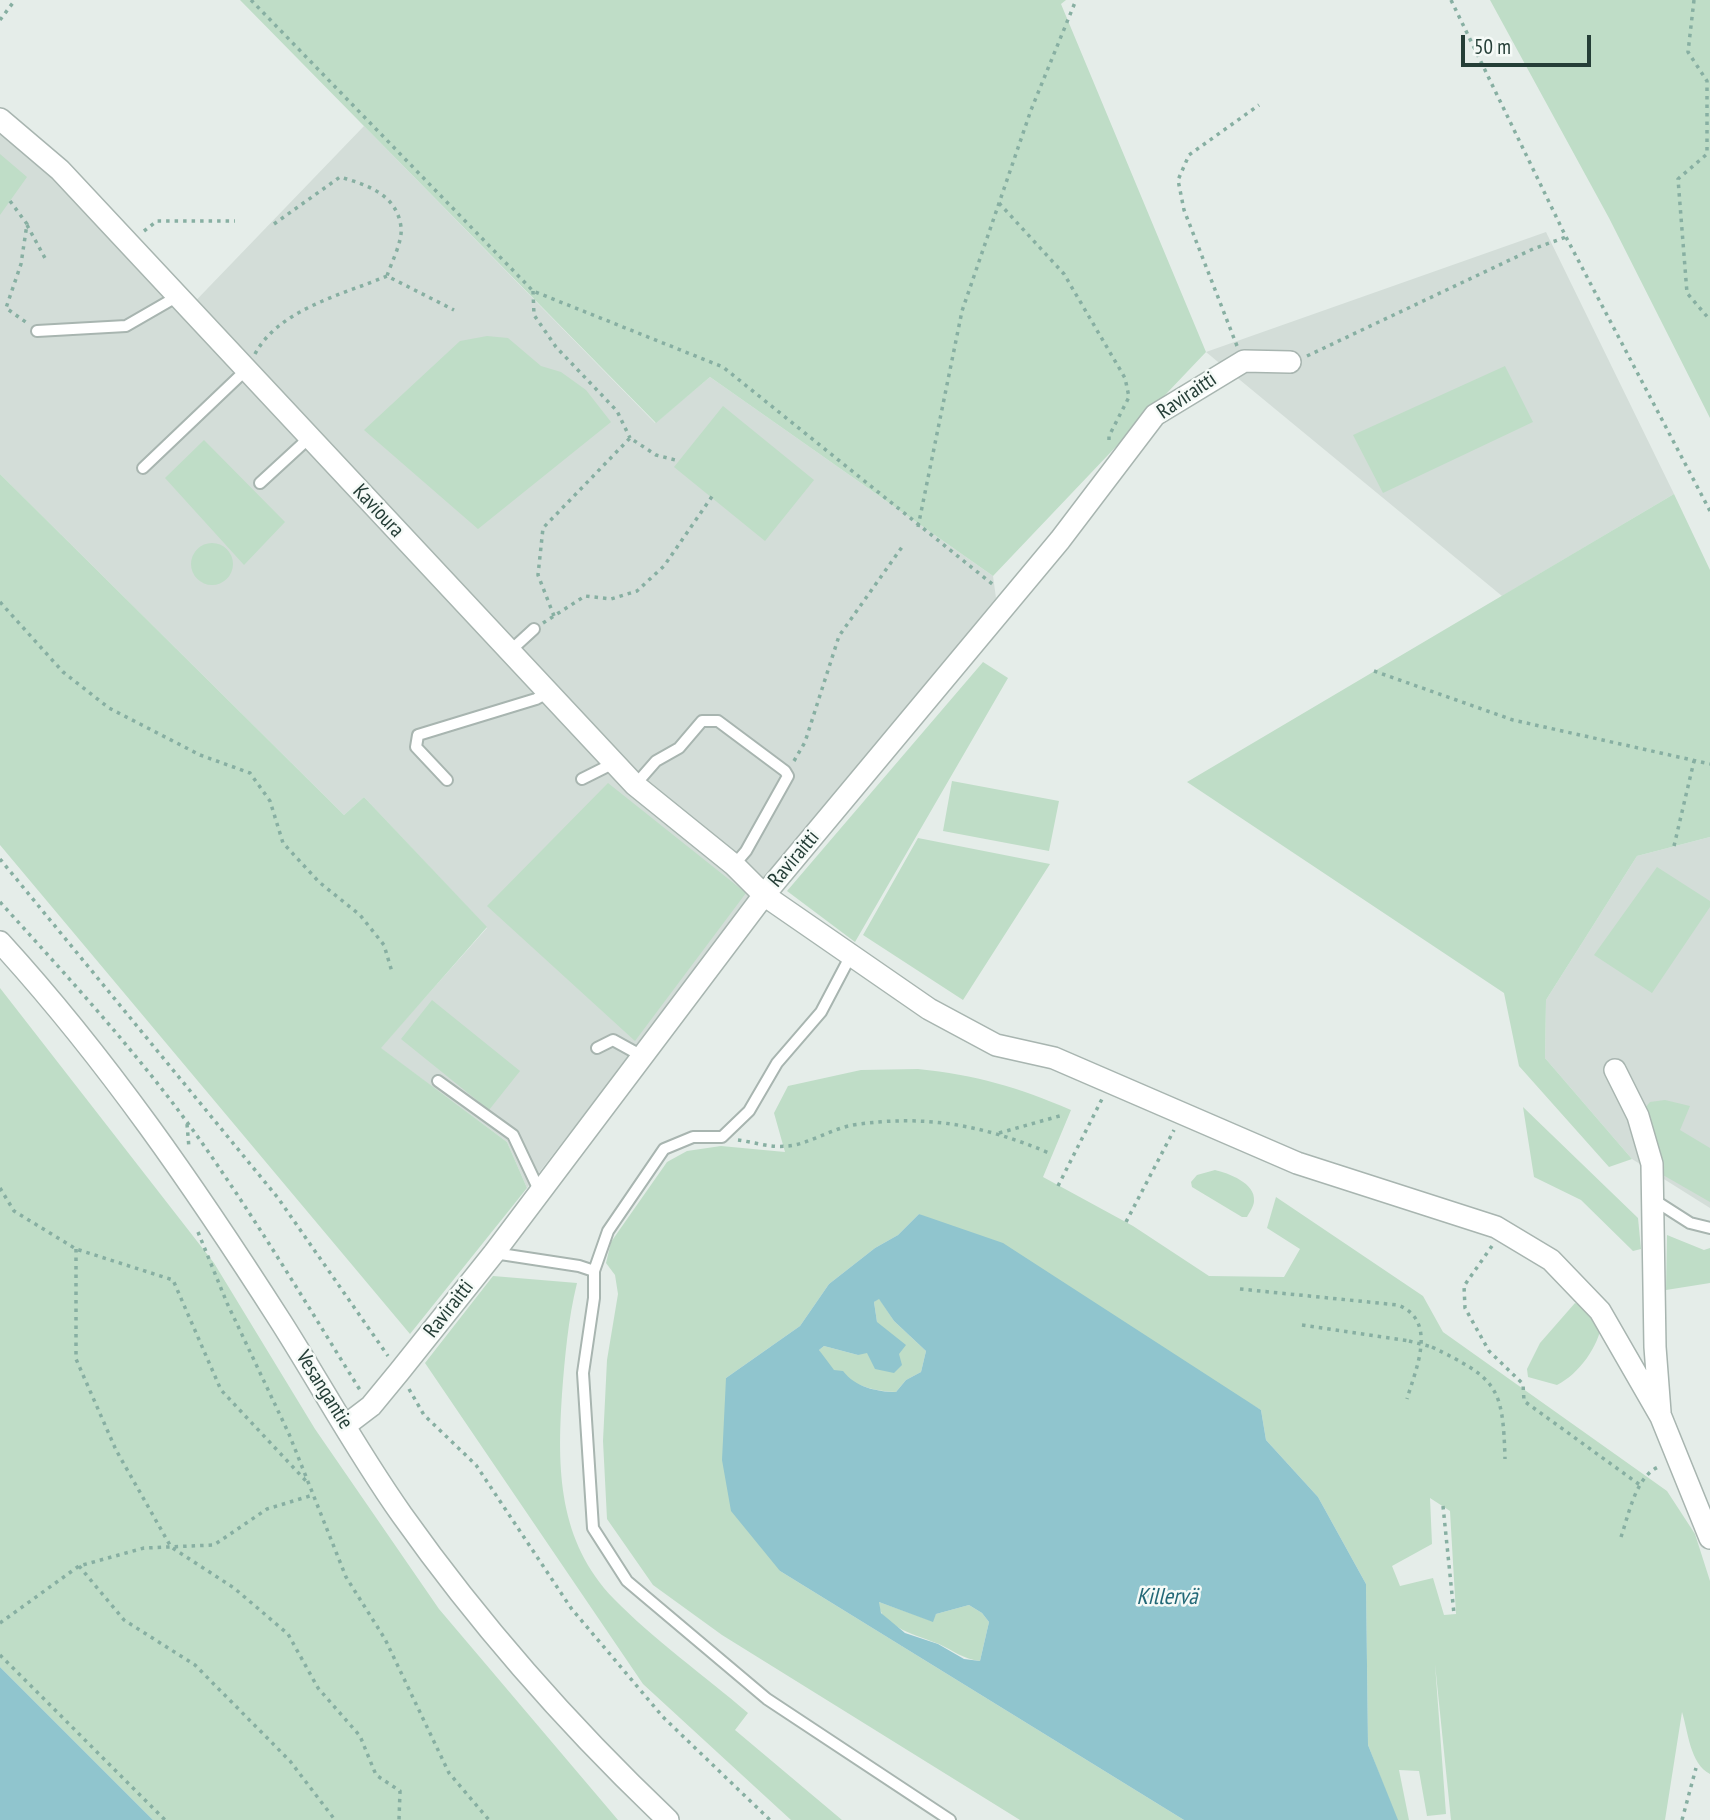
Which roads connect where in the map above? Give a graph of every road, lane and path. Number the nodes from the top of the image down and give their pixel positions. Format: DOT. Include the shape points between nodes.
graph roads {
  1 [pos="15,0"];
  2 [pos="251,0"];
  3 [pos="1076,0"];
  4 [pos="1451,0"];
  5 [pos="1694,0"];
  6 [pos="0,20"];
  7 [pos="1259,105"];
  8 [pos="0,119"];
  9 [pos="10,201"];
  10 [pos="999,203"];
  11 [pos="235,221"];
  12 [pos="27,224"];
  13 [pos="274,224"];
  14 [pos="1566,237"];
  15 [pos="128,243"];
  16 [pos="46,260"];
  17 [pos="387,276"];
  18 [pos="533,291"];
  19 [pos="178,296"];
  20 [pos="454,310"];
  21 [pos="1710,320"];
  22 [pos="37,331"];
  23 [pos="1244,360"];
  24 [pos="1290,362"];
  25 [pos="247,369"];
  26 [pos="309,438"];
  27 [pos="630,438"];
  28 [pos="678,461"];
  29 [pos="143,468"];
  30 [pos="1109,475"];
  31 [pos="260,483"];
  32 [pos="713,495"];
  33 [pos="1710,512"];
  34 [pos="918,527"];
  35 [pos="902,547"];
  36 [pos="1011,599"];
  37 [pos="0,602"];
  38 [pos="554,616"];
  39 [pos="534,629"];
  40 [pos="510,651"];
  41 [pos="1374,671"];
  42 [pos="549,692"];
  43 [pos="1694,761"];
  44 [pos="614,763"];
  45 [pos="1710,764"];
  46 [pos="788,776"];
  47 [pos="582,779"];
  48 [pos="447,780"];
  49 [pos="635,785"];
  50 [pos="1674,846"];
  51 [pos="0,859"];
  52 [pos="734,865"];
  53 [pos="764,895"];
  54 [pos="0,901"];
  55 [pos="0,942"];
  56 [pos="850,957"];
  57 [pos="392,972"];
  58 [pos="597,1048"];
  59 [pos="642,1056"];
  60 [pos="1615,1070"];
  61 [pos="438,1081"];
  62 [pos="1111,1082"];
  63 [pos="1183,1113"];
  64 [pos="1063,1115"];
  65 [pos="187,1124"];
  66 [pos="999,1133"];
  67 [pos="722,1137"];
  68 [pos="1049,1153"];
  69 [pos="191,1185"];
  70 [pos="1058,1186"];
  71 [pos="0,1188"];
  72 [pos="539,1190"];
  73 [pos="1654,1200"];
  74 [pos="1126,1222"];
  75 [pos="194,1223"];
  76 [pos="1496,1227"];
  77 [pos="1710,1228"];
  78 [pos="76,1249"];
  79 [pos="494,1253"];
  80 [pos="594,1271"];
  81 [pos="1240,1289"];
  82 [pos="1302,1325"];
  83 [pos="399,1372"];
  84 [pos="1408,1399"];
  85 [pos="371,1406"];
  86 [pos="1661,1417"];
  87 [pos="346,1425"];
  88 [pos="1505,1458"];
  89 [pos="1678,1460"];
  90 [pos="308,1483"];
  91 [pos="1640,1485"];
  92 [pos="313,1495"];
  93 [pos="1443,1506"];
  94 [pos="1621,1537"];
  95 [pos="1710,1538"];
  96 [pos="171,1547"];
  97 [pos="79,1566"];
  98 [pos="1454,1614"];
  99 [pos="0,1623"];
  100 [pos="0,1655"];
  101 [pos="1696,1768"];
  102 [pos="165,1820"];
  103 [pos="335,1820"];
  104 [pos="399,1820"];
  105 [pos="489,1820"];
  106 [pos="668,1820"];
  107 [pos="770,1820"];
  108 [pos="950,1820"];
  109 [pos="1682,1820"];
  1 -- 6 [label="path"];
  2 -- 18 [label="path"];
  3 -- 10 [label="path"];
  4 -- 14 [label="path"];
  5 -- 21 [label="path" via="1688,52 1707,80 1707,154 1678,179 1687,293"];
  7 -- 23 [label="path" via="1189,155 1178,180 1184,210"];
  8 -- 15 [label="street, Kavioura" via="60,170"];
  9 -- 12 [label="path"];
  10 -- 30 [label="path" via="1063,274 1125,378 1129,397 1109,436"];
  10 -- 34 [label="path" via="962,311"];
  11 -- 15 [label="path" via="157,221"];
  12 -- 16 [label="path"];
  12 -- 22 [label="path" via="22,264 6,308"];
  13 -- 17 [label="path" via="340,177 364,184 392,201 401,229"];
  14 -- 24 [label="path"];
  14 -- 33 [label="path"];
  15 -- 19 [label="street, Kavioura"];
  17 -- 20 [label="path"];
  17 -- 25 [label="path" via="289,317 272,329"];
  18 -- 27 [label="path" via="534,315 556,347 617,411"];
  18 -- 34 [label="path" via="723,367"];
  19 -- 22 [label="lane" via="126,326"];
  19 -- 25 [label="street, Kavioura"];
  23 -- 24 [label="street"];
  23 -- 30 [label="street, Raviraitti" via="1155,415"];
  25 -- 26 [label="street, Kavioura"];
  25 -- 29 [label="lane"];
  26 -- 31 [label="lane"];
  26 -- 40 [label="street, Kavioura"];
  27 -- 28 [label="path" via="656,455"];
  27 -- 38 [label="path" via="543,528 538,575"];
  30 -- 36 [label="street, Raviraitti"];
  32 -- 38 [label="path" via="664,566 636,590 611,599 585,596"];
  34 -- 36 [label="path"];
  35 -- 46 [label="path" via="839,636 805,742"];
  36 -- 53 [label="street, Raviraitti"];
  37 -- 57 [label="path" via="63,673 109,708 200,755 250,773 270,802 283,843 319,882 360,915 384,945"];
  38 -- 39 [label="path"];
  39 -- 40 [label="lane"];
  40 -- 42 [label="street, Kavioura"];
  41 -- 43 [label="path" via="1513,720"];
  42 -- 44 [label="street, Kavioura"];
  42 -- 48 [label="lane" via="418,736 416,747"];
  43 -- 45 [label="path"];
  43 -- 50 [label="path"];
  44 -- 47 [label="lane"];
  44 -- 49 [label="street, Kavioura"];
  46 -- 49 [label="lane" via="718,720 702,721 679,748 656,761"];
  46 -- 52 [label="lane"];
  49 -- 52 [label="street, Kavioura"];
  51 -- 83 [label="path" via="278,1198"];
  52 -- 53 [label="street, Kavioura"];
  53 -- 56 [label="street, Kavioura"];
  53 -- 59 [label="street, Raviraitti"];
  54 -- 65 [label="path" via="98,1011"];
  55 -- 69 [label="street, Vesangantie"];
  56 -- 62 [label="street, Kavioura" via="929,1009 996,1045 1054,1058"];
  56 -- 67 [label="lane" via="821,1012 777,1063 749,1111"];
  58 -- 59 [label="lane" via="613,1040"];
  59 -- 72 [label="street, Raviraitti"];
  60 -- 73 [label="street" via="1638,1116 1652,1164"];
  61 -- 72 [label="lane" via="513,1135"];
  62 -- 63 [label="street, Kavioura"];
  62 -- 70 [label="path"];
  63 -- 74 [label="path"];
  63 -- 76 [label="street, Kavioura" via="1297,1163"];
  64 -- 66 [label="path"];
  65 -- 69 [label="path"];
  65 -- 85 [label="path"];
  66 -- 67 [label="path" via="916,1121 827,1130 788,1147"];
  66 -- 68 [label="path"];
  67 -- 80 [label="lane" via="694,1137 664,1149 608,1231"];
  69 -- 87 [label="street, Vesangantie"];
  71 -- 78 [label="path" via="14,1212"];
  72 -- 79 [label="street, Raviraitti"];
  73 -- 77 [label="lane" via="1690,1223"];
  73 -- 86 [label="street" via="1655,1348"];
  75 -- 90 [label="path"];
  76 -- 86 [label="street, Kavioura" via="1550,1260 1600,1311"];
  76 -- 91 [label="path" via="1493,1245 1464,1286 1465,1308 1489,1351 1522,1384 1524,1401"];
  78 -- 90 [label="path" via="173,1280 221,1390"];
  78 -- 96 [label="path" via="76,1359 116,1450"];
  79 -- 80 [label="lane"];
  79 -- 83 [label="street, Raviraitti"];
  80 -- 108 [label="lane" via="583,1373 593,1528 627,1581 757,1691"];
  81 -- 84 [label="path" via="1409,1310 1418,1318 1422,1334"];
  82 -- 88 [label="path, bridge" via="1409,1341 1433,1347 1470,1366 1498,1392"];
  83 -- 85 [label="street, Raviraitti"];
  83 -- 107 [label="path" via="424,1415 477,1465 571,1608 663,1717"];
  85 -- 87 [label="street, Raviraitti"];
  86 -- 89 [label="street"];
  87 -- 106 [label="street, Vesangantie" via="400,1512 452,1583 543,1692"];
  89 -- 91 [label="path" via="1652,1469"];
  89 -- 95 [label="street"];
  90 -- 92 [label="path"];
  91 -- 94 [label="path"];
  92 -- 96 [label="path" via="267,1509 214,1545"];
  92 -- 105 [label="path" via="346,1577 386,1639 450,1773"];
  93 -- 98 [label="path"];
  96 -- 97 [label="path" via="144,1548"];
  96 -- 104 [label="path" via="234,1588 288,1634 317,1688 360,1736 376,1775 400,1791"];
  97 -- 99 [label="path"];
  97 -- 103 [label="path" via="124,1620 195,1665 290,1761"];
  100 -- 102 [label="path"];
  101 -- 109 [label="path"];
}
